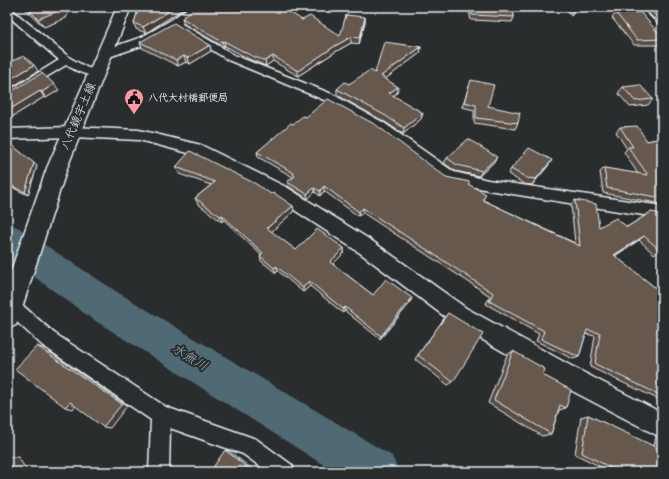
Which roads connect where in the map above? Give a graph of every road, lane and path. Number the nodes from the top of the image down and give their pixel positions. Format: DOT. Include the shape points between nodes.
graph roads {
  1 [pos="124,7"];
  2 [pos="196,7"];
  3 [pos="635,7"];
  4 [pos="7,10"];
  5 [pos="175,23"];
  6 [pos="657,25"];
  7 [pos="662,35"];
  8 [pos="103,55"];
  9 [pos="66,60"];
  10 [pos="97,72"];
  11 [pos="7,97"];
  12 [pos="71,132"];
  13 [pos="7,134"];
  14 [pos="662,212"];
  15 [pos="11,303"];
  16 [pos="160,415"];
  17 [pos="662,426"];
  18 [pos="160,472"];
  19 [pos="286,472"];
  1 -- 8 [label="main road, 八代鏡宇土線"];
  2 -- 5 [label="street"];
  3 -- 6 [label="street"];
  4 -- 9 [label="street"];
  5 -- 8 [label="street" via="139,44"];
  5 -- 14 [label="street" via="232,58 328,97 380,126 450,176 488,185"];
  6 -- 7 [label="street"];
  8 -- 10 [label="main road, 八代鏡宇土線"];
  9 -- 10 [label="street" via="86,71"];
  9 -- 11 [label="street"];
  10 -- 12 [label="main road, 八代鏡宇土線"];
  12 -- 13 [label="street"];
  12 -- 15 [label="main road, 八代鏡宇土線"];
  12 -- 17 [label="street" via="139,135 196,149 282,193 366,247 459,315"];
  15 -- 16 [label="street" via="48,339"];
  16 -- 18 [label="street"];
  16 -- 19 [label="street" via="249,446"];
}
